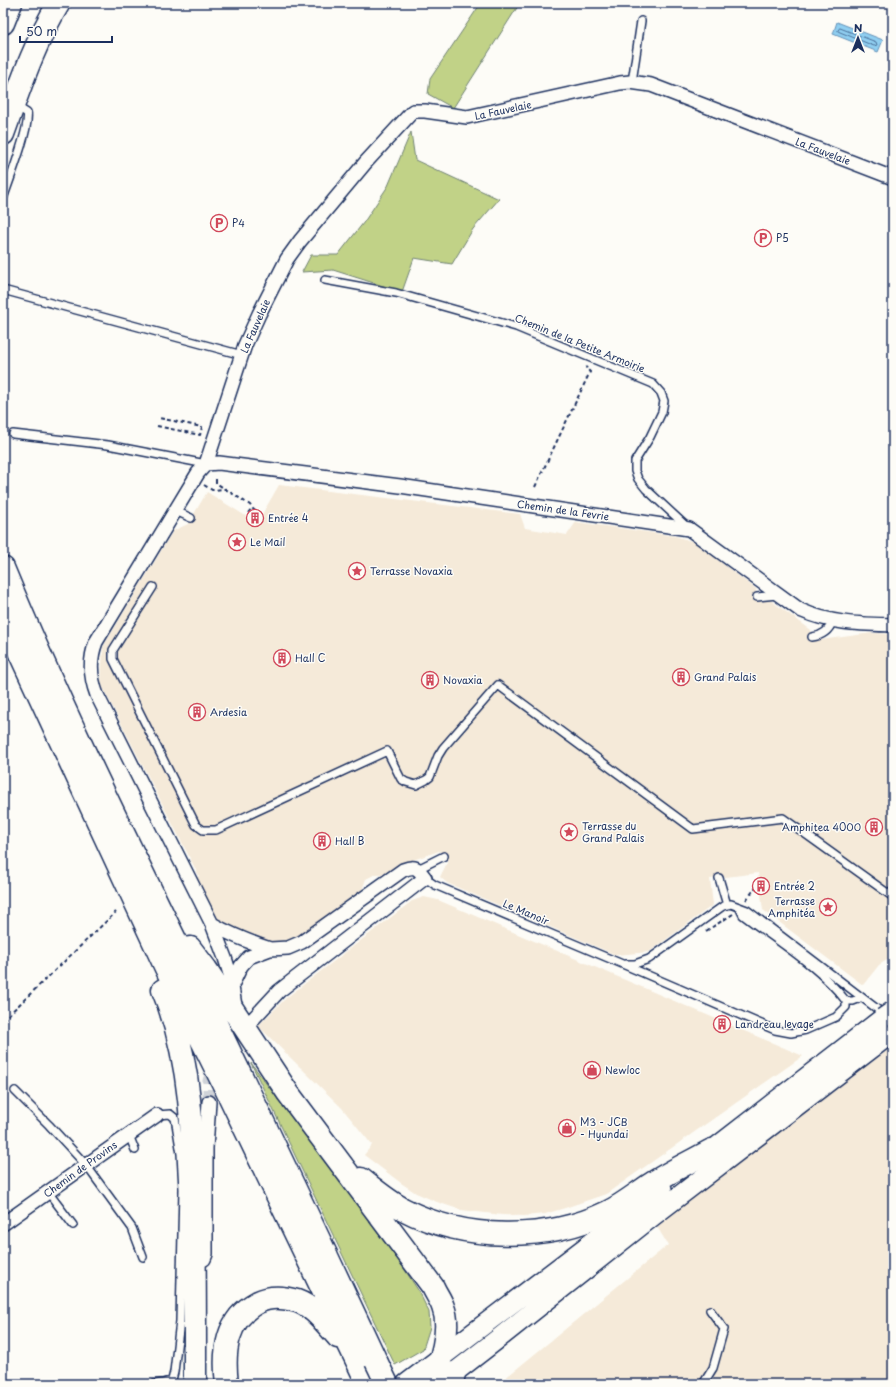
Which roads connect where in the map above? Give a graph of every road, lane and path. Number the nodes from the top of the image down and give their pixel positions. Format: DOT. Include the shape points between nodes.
graph roads {
  1 [pos="11,3"];
  2 [pos="59,3"];
  3 [pos="641,21"];
  4 [pos="3,23"];
  5 [pos="632,82"];
  6 [pos="14,106"];
  7 [pos="3,134"];
  8 [pos="893,178"];
  9 [pos="3,199"];
  10 [pos="325,280"];
  11 [pos="3,290"];
  12 [pos="242,355"];
  13 [pos="590,363"];
  14 [pos="159,418"];
  15 [pos="157,426"];
  16 [pos="14,434"];
  17 [pos="206,464"];
  18 [pos="216,479"];
  19 [pos="200,483"];
  20 [pos="535,488"];
  21 [pos="225,489"];
  22 [pos="252,508"];
  23 [pos="176,510"];
  24 [pos="248,513"];
  25 [pos="191,518"];
  26 [pos="257,518"];
  27 [pos="689,529"];
  28 [pos="3,568"];
  29 [pos="153,587"];
  30 [pos="777,595"];
  31 [pos="757,597"];
  32 [pos="3,617"];
  33 [pos="833,621"];
  34 [pos="893,625"];
  35 [pos="812,637"];
  36 [pos="114,854"];
  37 [pos="444,856"];
  38 [pos="421,873"];
  39 [pos="719,878"];
  40 [pos="760,886"];
  41 [pos="893,897"];
  42 [pos="727,905"];
  43 [pos="158,906"];
  44 [pos="740,908"];
  45 [pos="116,912"];
  46 [pos="212,924"];
  47 [pos="705,932"];
  48 [pos="270,950"];
  49 [pos="620,963"];
  50 [pos="232,985"];
  51 [pos="858,999"];
  52 [pos="846,1001"];
  53 [pos="245,1017"];
  54 [pos="3,1020"];
  55 [pos="891,1020"];
  56 [pos="15,1090"];
  57 [pos="208,1102"];
  58 [pos="157,1115"];
  59 [pos="129,1134"];
  60 [pos="135,1150"];
  61 [pos="712,1150"];
  62 [pos="86,1165"];
  63 [pos="342,1165"];
  64 [pos="48,1192"];
  65 [pos="3,1224"];
  66 [pos="73,1225"];
  67 [pos="143,1258"];
  68 [pos="195,1264"];
  69 [pos="710,1310"];
  70 [pos="365,1368"];
  71 [pos="447,1374"];
  72 [pos="155,1384"];
  73 [pos="195,1384"];
  74 [pos="227,1384"];
  75 [pos="387,1384"];
  76 [pos="406,1384"];
  77 [pos="431,1384"];
  78 [pos="703,1384"];
  1 -- 4 [label="highway"];
  2 -- 6 [label="highway" via="40,38"];
  3 -- 5 [label="lane"];
  5 -- 8 [label="street, La Fauvelaie" via="651,85"];
  5 -- 12 [label="street, La Fauvelaie" via="467,117 413,111 366,162 300,241 287,260 259,314"];
  6 -- 7 [label="highway"];
  6 -- 9 [label="lane" via="27,113 28,118"];
  10 -- 27 [label="lane, Chemin de la Petite Armoirie" via="396,293 516,327 654,384 664,401 662,412 635,461 635,471 646,488"];
  11 -- 12 [label="lane"];
  12 -- 17 [label="street, La Fauvelaie"];
  13 -- 20 [label="path" via="586,368 590,372"];
  14 -- 15 [label="path" via="202,427 200,435"];
  16 -- 17 [label="lane" via="108,445"];
  17 -- 23 [label="street, La Fauvelaie"];
  17 -- 27 [label="street, Chemin de la Fevrie" via="219,463 400,486"];
  18 -- 21 [label="path" via="216,483"];
  19 -- 21 [label="path" via="212,490"];
  21 -- 22 [label="path"];
  22 -- 24 [label="path"];
  22 -- 26 [label="path" via="257,513"];
  23 -- 25 [label="lane"];
  23 -- 46 [label="street, La Fauvelaie" via="96,642 90,668 97,695"];
  27 -- 30 [label="street, Chemin de la Fevrie"];
  28 -- 43 [label="highway"];
  29 -- 41 [label="lane" via="113,650 112,659 196,825 203,830 216,830 387,751 401,779 411,784 422,783 430,777 444,748 498,685 693,829 783,818"];
  30 -- 31 [label="lane"];
  30 -- 33 [label="street, Chemin de la Fevrie" via="810,615"];
  32 -- 36 [label="highway"];
  33 -- 34 [label="street, Chemin de la Fevrie"];
  33 -- 35 [label="lane" via="824,633"];
  36 -- 68 [label="highway" via="143,944 172,1013 181,1048 189,1090 191,1119"];
  36 -- 70 [label="highway" via="166,968"];
  37 -- 38 [label="lane"];
  38 -- 48 [label="street" via="412,867 398,873 309,938 295,946"];
  38 -- 49 [label="lane, Le Manoir" via="435,885"];
  38 -- 53 [label="street"];
  39 -- 42 [label="lane"];
  40 -- 44 [label="path" via="757,886"];
  42 -- 44 [label="lane"];
  42 -- 49 [label="lane" via="649,959 635,964"];
  43 -- 53 [label="highway"];
  43 -- 70 [label="highway" via="241,1075"];
  44 -- 47 [label="path"];
  44 -- 52 [label="lane" via="743,915 835,987"];
  44 -- 55 [label="lane" via="747,910"];
  45 -- 54 [label="path"];
  46 -- 48 [label="street" via="240,939"];
  46 -- 50 [label="street, La Fauvelaie"];
  48 -- 50 [label="street" via="244,961"];
  49 -- 52 [label="lane, Le Manoir" via="775,1030 791,1033 806,1030 836,1017 846,1007"];
  50 -- 53 [label="street, La Fauvelaie"];
  51 -- 52 [label="lane"];
  53 -- 63 [label="highway" via="288,1093"];
  55 -- 61 [label="main road"];
  55 -- 71 [label="main road" via="653,1216"];
  56 -- 62 [label="lane"];
  57 -- 68 [label="street" via="206,1254 204,1259"];
  58 -- 59 [label="street, Chemin de Provins"];
  58 -- 72 [label="lane" via="170,1114 175,1118 183,1189 180,1321 176,1361 172,1380"];
  59 -- 60 [label="lane"];
  59 -- 62 [label="street, Chemin de Provins" via="110,1153"];
  61 -- 63 [label="highway" via="614,1208 585,1221 559,1228 508,1234 458,1229 403,1209"];
  61 -- 71 [label="main road"];
  62 -- 64 [label="street, Chemin de Provins"];
  62 -- 67 [label="lane" via="132,1228"];
  63 -- 71 [label="highway" via="433,1287 444,1308"];
  64 -- 65 [label="street, Chemin de Provins"];
  64 -- 66 [label="lane"];
  68 -- 73 [label="highway"];
  69 -- 78 [label="lane" via="724,1329 713,1368"];
  70 -- 74 [label="highway" via="310,1308 281,1297 265,1299 238,1317 226,1347"];
  70 -- 75 [label="highway, bridge"];
  71 -- 76 [label="main road"];
  71 -- 77 [label="highway"];
}
